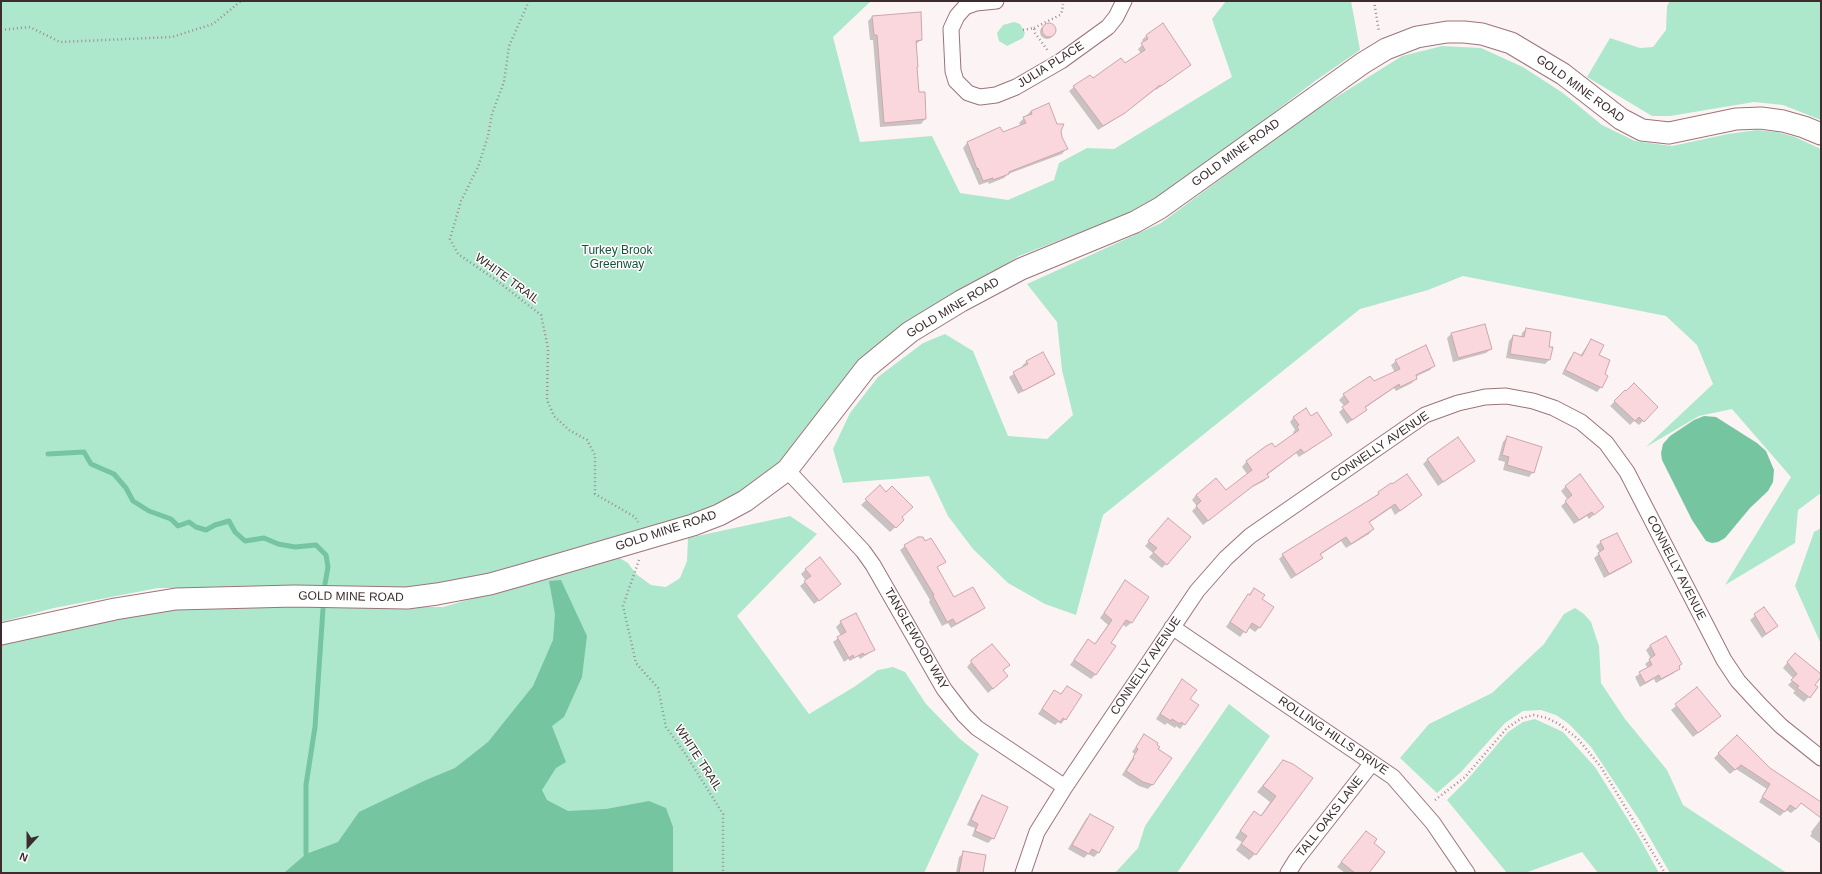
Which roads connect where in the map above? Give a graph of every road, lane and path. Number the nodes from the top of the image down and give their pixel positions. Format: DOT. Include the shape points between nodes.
graph roads {
  1 [pos="241,1"];
  2 [pos="529,1"];
  3 [pos="996,1"];
  4 [pos="1124,1"];
  5 [pos="1374,1"];
  6 [pos="1063,4"];
  7 [pos="1034,28"];
  8 [pos="1,30"];
  9 [pos="1024,30"];
  10 [pos="1052,49"];
  11 [pos="1386,49"];
  12 [pos="1821,134"];
  13 [pos="787,470"];
  14 [pos="646,538"];
  15 [pos="1172,627"];
  16 [pos="1,634"];
  17 [pos="1821,758"];
  18 [pos="1372,763"];
  19 [pos="1065,787"];
  20 [pos="1435,800"];
  21 [pos="723,873"];
  22 [pos="1023,873"];
  23 [pos="1288,873"];
  24 [pos="1467,873"];
  25 [pos="1665,873"];
  1 -- 8 [label="path" via="213,24 172,37 60,42 30,27"];
  2 -- 14 [label="path, WHITE TRAIL" via="509,46 504,82 492,114 488,136 450,239 458,254 541,315 548,348 547,400 554,416 569,430 587,440 595,455 596,494 635,517"];
  3 -- 4 [label="street, JULIA PLACE" via="965,7 956,16 951,29 955,78 968,93 980,97 996,95 1016,87 1061,61 1108,27"];
  5 -- 11 [label="path" via="1380,36"];
  6 -- 7 [label="path" via="1060,15"];
  7 -- 9 [label="path"];
  7 -- 10 [label="path" via="1048,52"];
  11 -- 12 [label="street, GOLD MINE ROAD" via="1417,37 1434,34 1482,34 1511,43 1528,52 1563,74 1621,119 1642,130 1669,133 1736,119 1761,118 1783,121"];
  11 -- 13 [label="street, GOLD MINE ROAD" via="1300,107 1160,208 1135,222 1021,269 910,332 866,368"];
  13 -- 14 [label="street, GOLD MINE ROAD" via="762,490 726,511 693,525"];
  13 -- 19 [label="street, TANGLEWOOD WAY" via="866,556 944,689 964,716 977,728"];
  14 -- 16 [label="street, GOLD MINE ROAD" via="490,584 437,594 407,598 294,596 176,599 115,609"];
  14 -- 21 [label="path, WHITE TRAIL" via="623,606 636,663 658,688 666,727 724,814"];
  15 -- 17 [label="street, CONNELLY AVENUE" via="1211,574 1250,536 1425,415 1458,403 1486,397 1506,396 1533,401 1581,422 1610,448 1627,472 1724,660 1738,681 1781,726"];
  15 -- 18 [label="street, ROLLING HILLS DRIVE"];
  15 -- 19 [label="street, CONNELLY AVENUE"];
  18 -- 23 [label="street, TALL OAKS LANE"];
  18 -- 24 [label="street, ROLLING HILLS DRIVE" via="1393,777 1422,809 1448,842"];
  19 -- 22 [label="street, CONNELLY AVENUE" via="1037,832"];
  20 -- 25 [label="path" via="1465,777 1507,728 1522,718 1534,715 1547,718 1559,724 1578,740 1601,768"];
}
